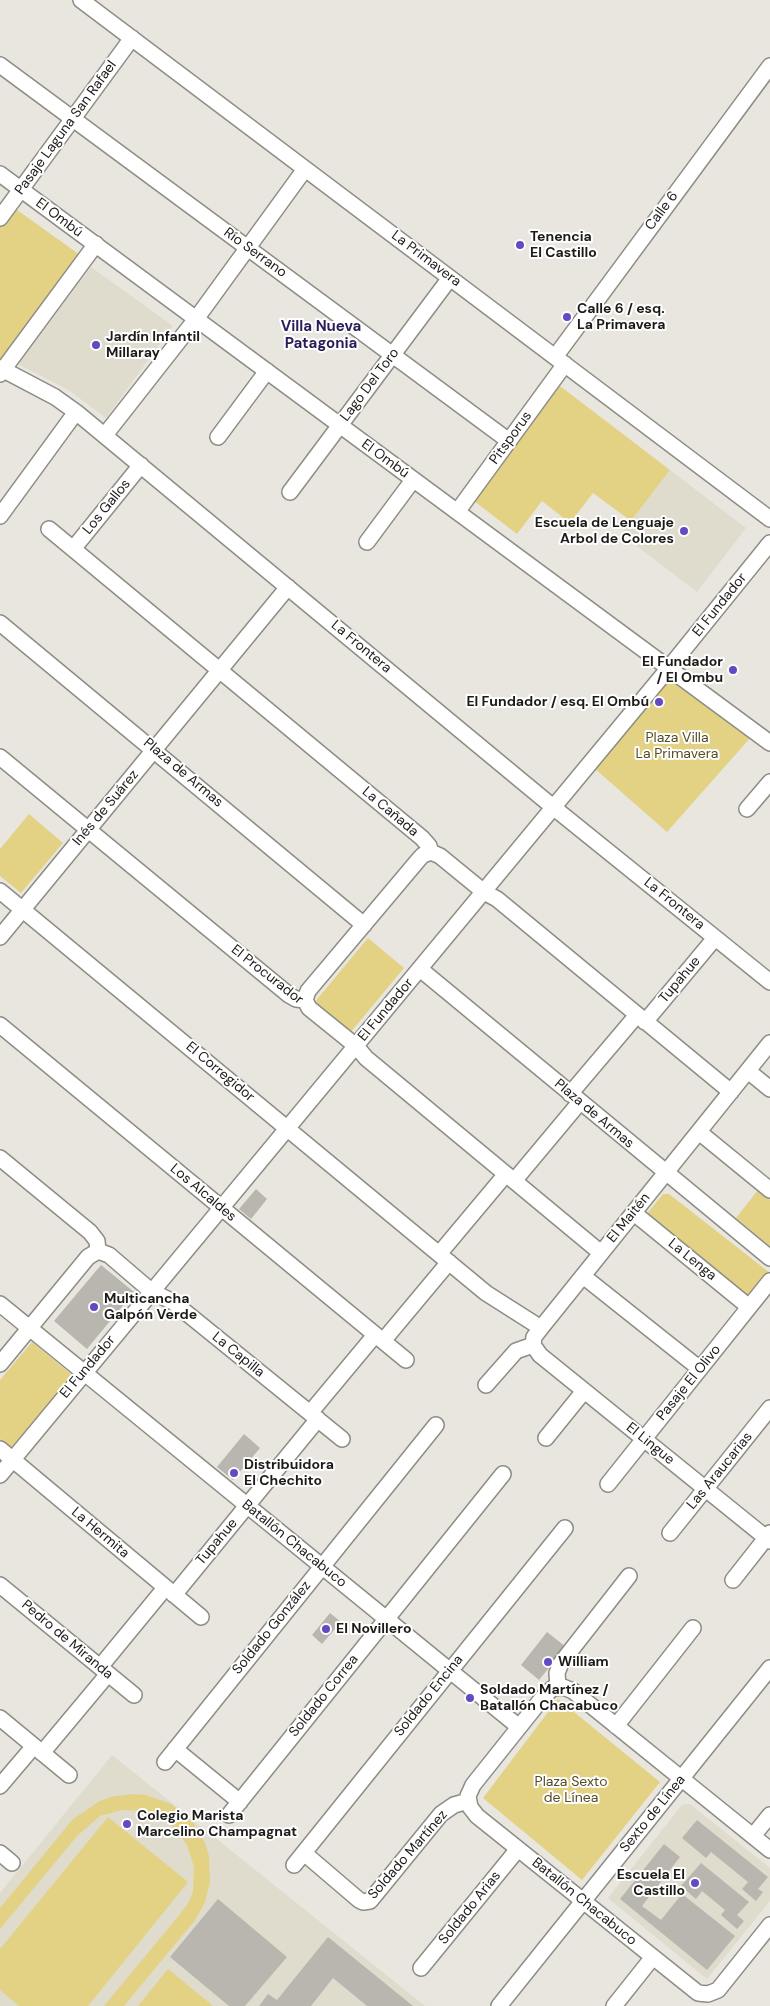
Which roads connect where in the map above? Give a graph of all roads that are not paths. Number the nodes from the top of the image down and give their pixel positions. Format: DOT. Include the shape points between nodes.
graph roads {
  1 [pos="81,0"];
  2 [pos="132,38"];
  3 [pos="0,65"];
  4 [pos="770,66"];
  5 [pos="73,119"];
  6 [pos="305,169"];
  7 [pos="0,174"];
  8 [pos="21,189"];
  9 [pos="0,218"];
  10 [pos="96,244"];
  11 [pos="248,248"];
  12 [pos="450,278"];
  13 [pos="196,319"];
  14 [pos="393,355"];
  15 [pos="560,360"];
  16 [pos="1,370"];
  17 [pos="267,371"];
  18 [pos="76,412"];
  19 [pos="340,426"];
  20 [pos="105,435"];
  21 [pos="218,437"];
  22 [pos="509,440"];
  23 [pos="141,464"];
  24 [pos="413,480"];
  25 [pos="290,492"];
  26 [pos="457,512"];
  27 [pos="0,516"];
  28 [pos="770,519"];
  29 [pos="49,529"];
  30 [pos="367,542"];
  31 [pos="770,543"];
  32 [pos="72,549"];
  33 [pos="288,587"];
  34 [pos="3,631"];
  35 [pos="668,668"];
  36 [pos="220,670"];
  37 [pos="770,743"];
  38 [pos="154,749"];
  39 [pos="0,757"];
  40 [pos="770,782"];
  41 [pos="554,807"];
  42 [pos="747,809"];
  43 [pos="88,830"];
  44 [pos="431,852"];
  45 [pos="0,890"];
  46 [pos="484,892"];
  47 [pos="22,909"];
  48 [pos="364,925"];
  49 [pos="0,936"];
  50 [pos="715,938"];
  51 [pos="420,969"];
  52 [pos="770,982"];
  53 [pos="304,1000"];
  54 [pos="641,1018"];
  55 [pos="0,1025"];
  56 [pos="770,1043"];
  57 [pos="356,1046"];
  58 [pos="748,1071"];
  59 [pos="770,1089"];
  60 [pos="731,1092"];
  61 [pos="575,1098"];
  62 [pos="288,1128"];
  63 [pos="698,1132"];
  64 [pos="0,1158"];
  65 [pos="665,1173"];
  66 [pos="510,1178"];
  67 [pos="770,1190"];
  68 [pos="222,1208"];
  69 [pos="634,1213"];
  70 [pos="98,1251"];
  71 [pos="601,1253"];
  72 [pos="444,1258"];
  73 [pos="770,1258"];
  74 [pos="583,1276"];
  75 [pos="770,1281"];
  76 [pos="151,1291"];
  77 [pos="0,1304"];
  78 [pos="750,1307"];
  79 [pos="30,1328"];
  80 [pos="541,1328"];
  81 [pos="379,1338"];
  82 [pos="533,1345"];
  83 [pos="406,1360"];
  84 [pos="0,1364"];
  85 [pos="700,1369"];
  86 [pos="84,1373"];
  87 [pos="486,1385"];
  88 [pos="584,1391"];
  89 [pos="770,1408"];
  90 [pos="314,1416"];
  91 [pos="436,1425"];
  92 [pos="546,1438"];
  93 [pos="342,1439"];
  94 [pos="644,1439"];
  95 [pos="0,1449"];
  96 [pos="12,1460"];
  97 [pos="503,1474"];
  98 [pos="0,1475"];
  99 [pos="608,1484"];
  100 [pos="706,1489"];
  101 [pos="247,1506"];
  102 [pos="565,1528"];
  103 [pos="670,1533"];
  104 [pos="769,1537"];
  105 [pos="322,1566"];
  106 [pos="629,1576"];
  107 [pos="733,1580"];
  108 [pos="0,1585"];
  109 [pos="169,1591"];
  110 [pos="201,1617"];
  111 [pos="387,1619"];
  112 [pos="693,1628"];
  113 [pos="770,1668"];
  114 [pos="104,1670"];
  115 [pos="450,1670"];
  116 [pos="558,1687"];
  117 [pos="134,1695"];
  118 [pos="0,1718"];
  119 [pos="616,1726"];
  120 [pos="519,1727"];
  121 [pos="38,1749"];
  122 [pos="175,1749"];
  123 [pos="165,1762"];
  124 [pos="69,1775"];
  125 [pos="682,1779"];
  126 [pos="0,1786"];
  127 [pos="468,1801"];
  128 [pos="240,1802"];
  129 [pos="770,1815"];
  130 [pos="228,1816"];
  131 [pos="753,1836"];
  132 [pos="518,1849"];
  133 [pos="770,1850"];
  134 [pos="0,1853"];
  135 [pos="304,1853"];
  136 [pos="12,1863"];
  137 [pos="294,1865"];
  138 [pos="583,1901"];
  139 [pos="769,1927"];
  140 [pos="653,1957"];
  141 [pos="422,1968"];
  142 [pos="713,1999"];
  143 [pos="499,2006"];
  144 [pos="614,2006"];
  1 -- 2 [label="street, La Primavera"];
  2 -- 5 [label="street, Pasaje Laguna San Rafael"];
  2 -- 6 [label="street, La Primavera"];
  3 -- 5 [label="street, Río Serrano"];
  4 -- 15 [label="street, Calle 6"];
  5 -- 8 [label="street, Pasaje Laguna San Rafael"];
  5 -- 11 [label="street, Río Serrano"];
  6 -- 11 [label="street"];
  6 -- 12 [label="street, La Primavera"];
  7 -- 8 [label="street, El Ombú"];
  8 -- 9 [label="street, Pasaje Laguna San Rafael"];
  8 -- 10 [label="street, El Ombú"];
  10 -- 13 [label="street, El Ombú"];
  10 -- 16 [label="street"];
  11 -- 13 [label="street"];
  11 -- 14 [label="street, Río Serrano"];
  12 -- 14 [label="street, Lago Del Toro"];
  12 -- 15 [label="street, La Primavera"];
  13 -- 17 [label="street, El Ombú"];
  13 -- 20 [label="street"];
  14 -- 19 [label="street, Lago Del Toro"];
  14 -- 22 [label="street, Río Serrano"];
  15 -- 22 [label="street, Pitsporus"];
  15 -- 28 [label="street, La Primavera"];
  16 -- 18 [label="street, La Frontera" via="55,397"];
  17 -- 19 [label="street, El Ombú"];
  17 -- 21 [label="street"];
  18 -- 20 [label="street, La Frontera"];
  18 -- 27 [label="street"];
  19 -- 24 [label="street, El Ombú"];
  19 -- 25 [label="street, Lago Del Toro"];
  20 -- 23 [label="street, La Frontera"];
  22 -- 26 [label="street, Pitsporus"];
  23 -- 32 [label="street, Los Gallos"];
  23 -- 33 [label="street, La Frontera"];
  24 -- 26 [label="street, El Ombú"];
  24 -- 30 [label="street"];
  26 -- 35 [label="street, El Ombú"];
  29 -- 32 [label="street, La Cañada"];
  31 -- 35 [label="street, El Fundador"];
  32 -- 36 [label="street, La Cañada"];
  33 -- 36 [label="street, Inés de Suárez"];
  33 -- 41 [label="street, La Frontera"];
  34 -- 38 [label="street, Plaza de Armas"];
  35 -- 37 [label="street, El Ombú"];
  35 -- 41 [label="street, El Fundador"];
  36 -- 38 [label="street, Inés de Suárez"];
  36 -- 44 [label="street, La Cañada" via="422,838"];
  38 -- 43 [label="street, Inés de Suárez"];
  38 -- 48 [label="street, Plaza de Armas"];
  39 -- 43 [label="street, El Procurador"];
  40 -- 42 [label="street"];
  41 -- 46 [label="street, El Fundador"];
  41 -- 50 [label="street, La Frontera"];
  43 -- 47 [label="street, Inés de Suárez"];
  43 -- 53 [label="street, El Procurador" via="289,995"];
  44 -- 46 [label="street, La Cañada"];
  44 -- 48 [label="street" via="420,858"];
  45 -- 47 [label="street, El Corregidor"];
  46 -- 51 [label="street, El Fundador"];
  46 -- 54 [label="street, La Cañada" via="497,899"];
  47 -- 49 [label="street, Inés de Suárez"];
  47 -- 62 [label="street, El Corregidor"];
  48 -- 53 [label="street"];
  50 -- 52 [label="street, La Frontera"];
  50 -- 54 [label="street, Tupahue"];
  51 -- 57 [label="street, El Fundador"];
  51 -- 61 [label="street, Plaza de Armas"];
  53 -- 57 [label="street, El Procurador" via="309,1008"];
  54 -- 60 [label="street, La Cañada"];
  54 -- 61 [label="street, Tupahue"];
  55 -- 68 [label="street, Los Alcaldes"];
  56 -- 58 [label="street, El Maitén"];
  57 -- 62 [label="street, El Fundador"];
  57 -- 66 [label="street, El Procurador" via="366,1058"];
  58 -- 59 [label="street"];
  58 -- 60 [label="street, El Maitén"];
  60 -- 63 [label="street, El Maitén"];
  61 -- 65 [label="street, Plaza de Armas"];
  61 -- 66 [label="street, Tupahue"];
  62 -- 68 [label="street, El Fundador"];
  62 -- 72 [label="street, El Corregidor"];
  63 -- 65 [label="street, El Maitén"];
  63 -- 67 [label="street"];
  64 -- 70 [label="street" via="90,1232 97,1241"];
  65 -- 69 [label="street, El Maitén"];
  65 -- 73 [label="street, Plaza de Armas"];
  66 -- 71 [label="street, El Procurador"];
  66 -- 72 [label="street, Tupahue"];
  68 -- 76 [label="street, El Fundador"];
  68 -- 81 [label="street, Los Alcaldes"];
  69 -- 71 [label="street, El Maitén"];
  69 -- 78 [label="street, La Lenga"];
  70 -- 76 [label="street, La Capilla" via="109,1255"];
  70 -- 79 [label="street" via="88,1257"];
  71 -- 74 [label="street, El Maitén"];
  72 -- 80 [label="street" via="486,1292"];
  72 -- 81 [label="street, Tupahue"];
  74 -- 80 [label="street, El Maitén"];
  74 -- 85 [label="street"];
  75 -- 78 [label="street, Pasaje El Olivo"];
  76 -- 86 [label="street, El Fundador"];
  76 -- 90 [label="street, La Capilla" via="173,1302"];
  77 -- 79 [label="street, Batallón Chacabuco"];
  78 -- 85 [label="street, Pasaje El Olivo"];
  79 -- 84 [label="street"];
  79 -- 86 [label="street, Batallón Chacabuco"];
  80 -- 82 [label="street, El Maitén" via="534,1337"];
  81 -- 83 [label="street, Los Alcaldes"];
  81 -- 90 [label="street, Tupahue"];
  82 -- 87 [label="street" via="516,1351"];
  82 -- 88 [label="street, El Lingue" via="536,1353"];
  85 -- 94 [label="street, Pasaje El Olivo"];
  86 -- 96 [label="street, El Fundador"];
  86 -- 101 [label="street, Batallón Chacabuco"];
  88 -- 92 [label="street"];
  88 -- 94 [label="street, El Lingue"];
  89 -- 100 [label="street, Las Araucarias"];
  90 -- 93 [label="street, La Capilla"];
  90 -- 101 [label="street, Tupahue"];
  91 -- 105 [label="street, Soldado González"];
  94 -- 99 [label="street, Pasaje El Olivo"];
  94 -- 100 [label="street, El Lingue"];
  95 -- 96 [label="street, La Hermita"];
  96 -- 98 [label="street, El Fundador"];
  96 -- 109 [label="street, La Hermita"];
  97 -- 111 [label="street, Soldado Correa"];
  100 -- 103 [label="street, Las Araucarias"];
  100 -- 104 [label="street, El Lingue"];
  101 -- 105 [label="street, Batallón Chacabuco"];
  101 -- 109 [label="street, Tupahue"];
  102 -- 115 [label="street, Soldado Encina"];
  104 -- 107 [label="street"];
  105 -- 111 [label="street, Batallón Chacabuco"];
  105 -- 122 [label="street, Soldado González"];
  106 -- 116 [label="street" via="560,1663"];
  108 -- 114 [label="street, Pedro de Miranda"];
  109 -- 110 [label="street, La Hermita"];
  109 -- 114 [label="street, Tupahue"];
  111 -- 115 [label="street, Batallón Chacabuco"];
  111 -- 128 [label="street, Soldado Correa"];
  112 -- 119 [label="street"];
  113 -- 125 [label="street, Sexto de Línea"];
  114 -- 117 [label="street, Pedro de Miranda"];
  114 -- 121 [label="street, Tupahue"];
  115 -- 120 [label="street, Batallón Chacabuco"];
  115 -- 135 [label="street, Soldado Encina"];
  116 -- 119 [label="street" via="573,1692"];
  116 -- 120 [label="street" via="548,1691"];
  118 -- 121 [label="street"];
  119 -- 125 [label="street"];
  120 -- 127 [label="street" via="473,1785"];
  121 -- 124 [label="street"];
  121 -- 126 [label="street, Tupahue"];
  122 -- 123 [label="street, Soldado González"];
  122 -- 128 [label="street"];
  125 -- 131 [label="street"];
  125 -- 138 [label="street, Sexto de Línea"];
  127 -- 132 [label="street, Batallón Chacabuco" via="473,1812"];
  127 -- 135 [label="street, Soldado Martínez" via="441,1814 370,1901 359,1900"];
  128 -- 130 [label="street, Soldado Correa"];
  129 -- 131 [label="street"];
  131 -- 133 [label="street"];
  132 -- 138 [label="street, Batallón Chacabuco"];
  132 -- 141 [label="street, Soldado Arias"];
  134 -- 136 [label="street"];
  135 -- 137 [label="street, Soldado Encina"];
  138 -- 140 [label="street, Batallón Chacabuco"];
  138 -- 143 [label="street, Sexto de Línea"];
  139 -- 142 [label="street, Batallón Chacabuco"];
  140 -- 142 [label="street, Batallón Chacabuco" via="694,1990"];
  140 -- 144 [label="street"];
}
